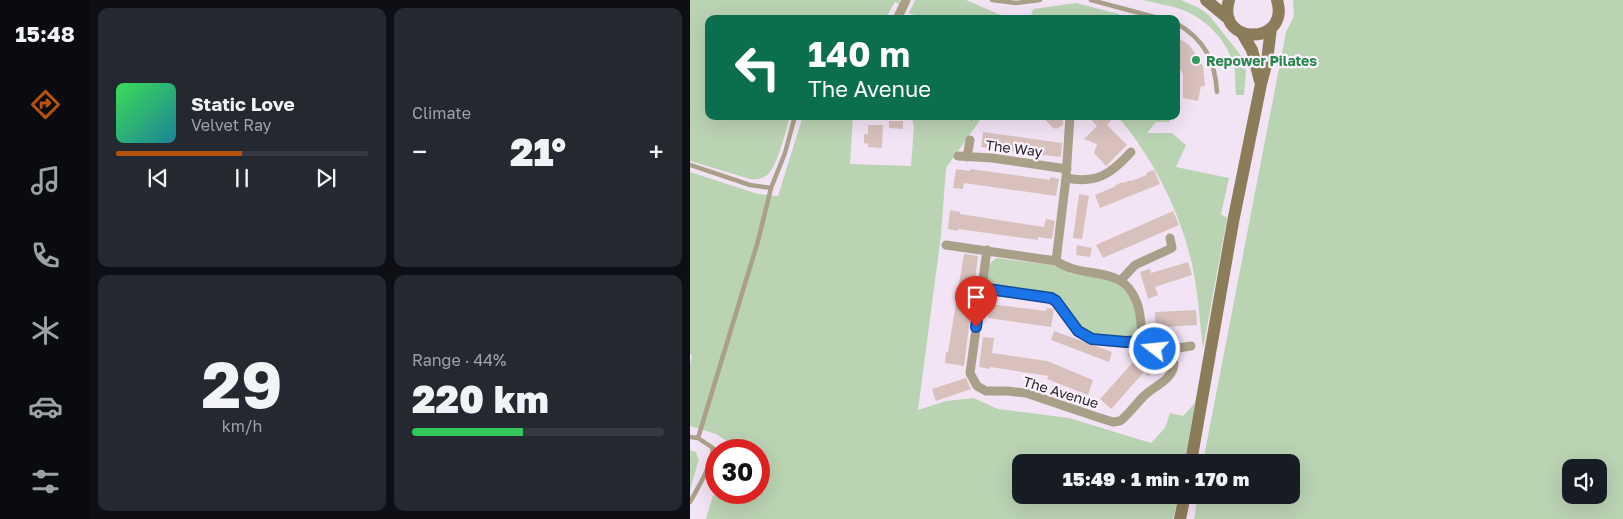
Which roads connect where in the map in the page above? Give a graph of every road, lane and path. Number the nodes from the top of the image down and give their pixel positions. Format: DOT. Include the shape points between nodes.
graph roads {
  1 [pos="906,0"];
  2 [pos="992,0"];
  3 [pos="1040,0"];
  4 [pos="1091,0"];
  5 [pos="1206,0"];
  6 [pos="1229,0"];
  7 [pos="1277,0"];
  8 [pos="901,15"];
  9 [pos="1147,15"];
  10 [pos="1229,19"];
  11 [pos="1180,25"];
  12 [pos="1271,28"];
  13 [pos="1242,33"];
  14 [pos="1261,84"];
  15 [pos="1217,92"];
  16 [pos="794,120"];
  17 [pos="1070,120"];
  18 [pos="970,140"];
  19 [pos="1131,152"];
  20 [pos="690,165"];
  21 [pos="1118,166"];
  22 [pos="1125,173"];
  23 [pos="1066,174"];
  24 [pos="771,188"];
  25 [pos="1170,238"];
  26 [pos="946,245"];
  27 [pos="987,250"];
  28 [pos="1060,264"];
  29 [pos="1121,280"];
  30 [pos="981,288"];
  31 [pos="1144,341"];
  32 [pos="1191,346"];
  33 [pos="1166,350"];
  34 [pos="690,436"];
  35 [pos="698,438"];
  36 [pos="1192,454"];
  37 [pos="690,502"];
  38 [pos="1183,504"];
  39 [pos="1180,519"];
  1 -- 8 [label="street"];
  2 -- 3 [label="lane" via="1016,3"];
  4 -- 9 [label="lane"];
  5 -- 10 [label="main road"];
  6 -- 10 [label="main road"];
  7 -- 12 [label="main road" via="1278,16"];
  10 -- 13 [label="main road"];
  11 -- 15 [label="lane" via="1199,41 1208,54"];
  12 -- 13 [label="main road" via="1259,34"];
  12 -- 14 [label="main road"];
  13 -- 14 [label="main road" via="1252,50"];
  14 -- 36 [label="main road"];
  16 -- 24 [label="lane"];
  17 -- 23 [label="street"];
  18 -- 23 [label="street, The Way" via="962,157 992,158"];
  19 -- 21 [label="street, The Way"];
  20 -- 24 [label="lane" via="750,185"];
  21 -- 22 [label="street"];
  21 -- 23 [label="street, The Way" via="1102,176 1079,181"];
  23 -- 28 [label="street"];
  24 -- 35 [label="lane"];
  25 -- 29 [label="street" via="1174,252 1135,265"];
  26 -- 27 [label="street"];
  27 -- 28 [label="street"];
  27 -- 30 [label="street, The Avenue"];
  28 -- 29 [label="street"];
  29 -- 31 [label="street" via="1134,294"];
  30 -- 31 [label="street" via="1051,298 1078,331 1092,339"];
  30 -- 33 [label="street, The Avenue" via="970,373 977,386 986,391 1026,393 1113,422 1120,421 1172,373 1174,363"];
  31 -- 33 [label="street" via="1155,349"];
  32 -- 33 [label="street"];
  34 -- 35 [label="lane"];
  35 -- 37 [label="lane" via="713,448 711,462"];
  38 -- 39 [label="main road"];
}
